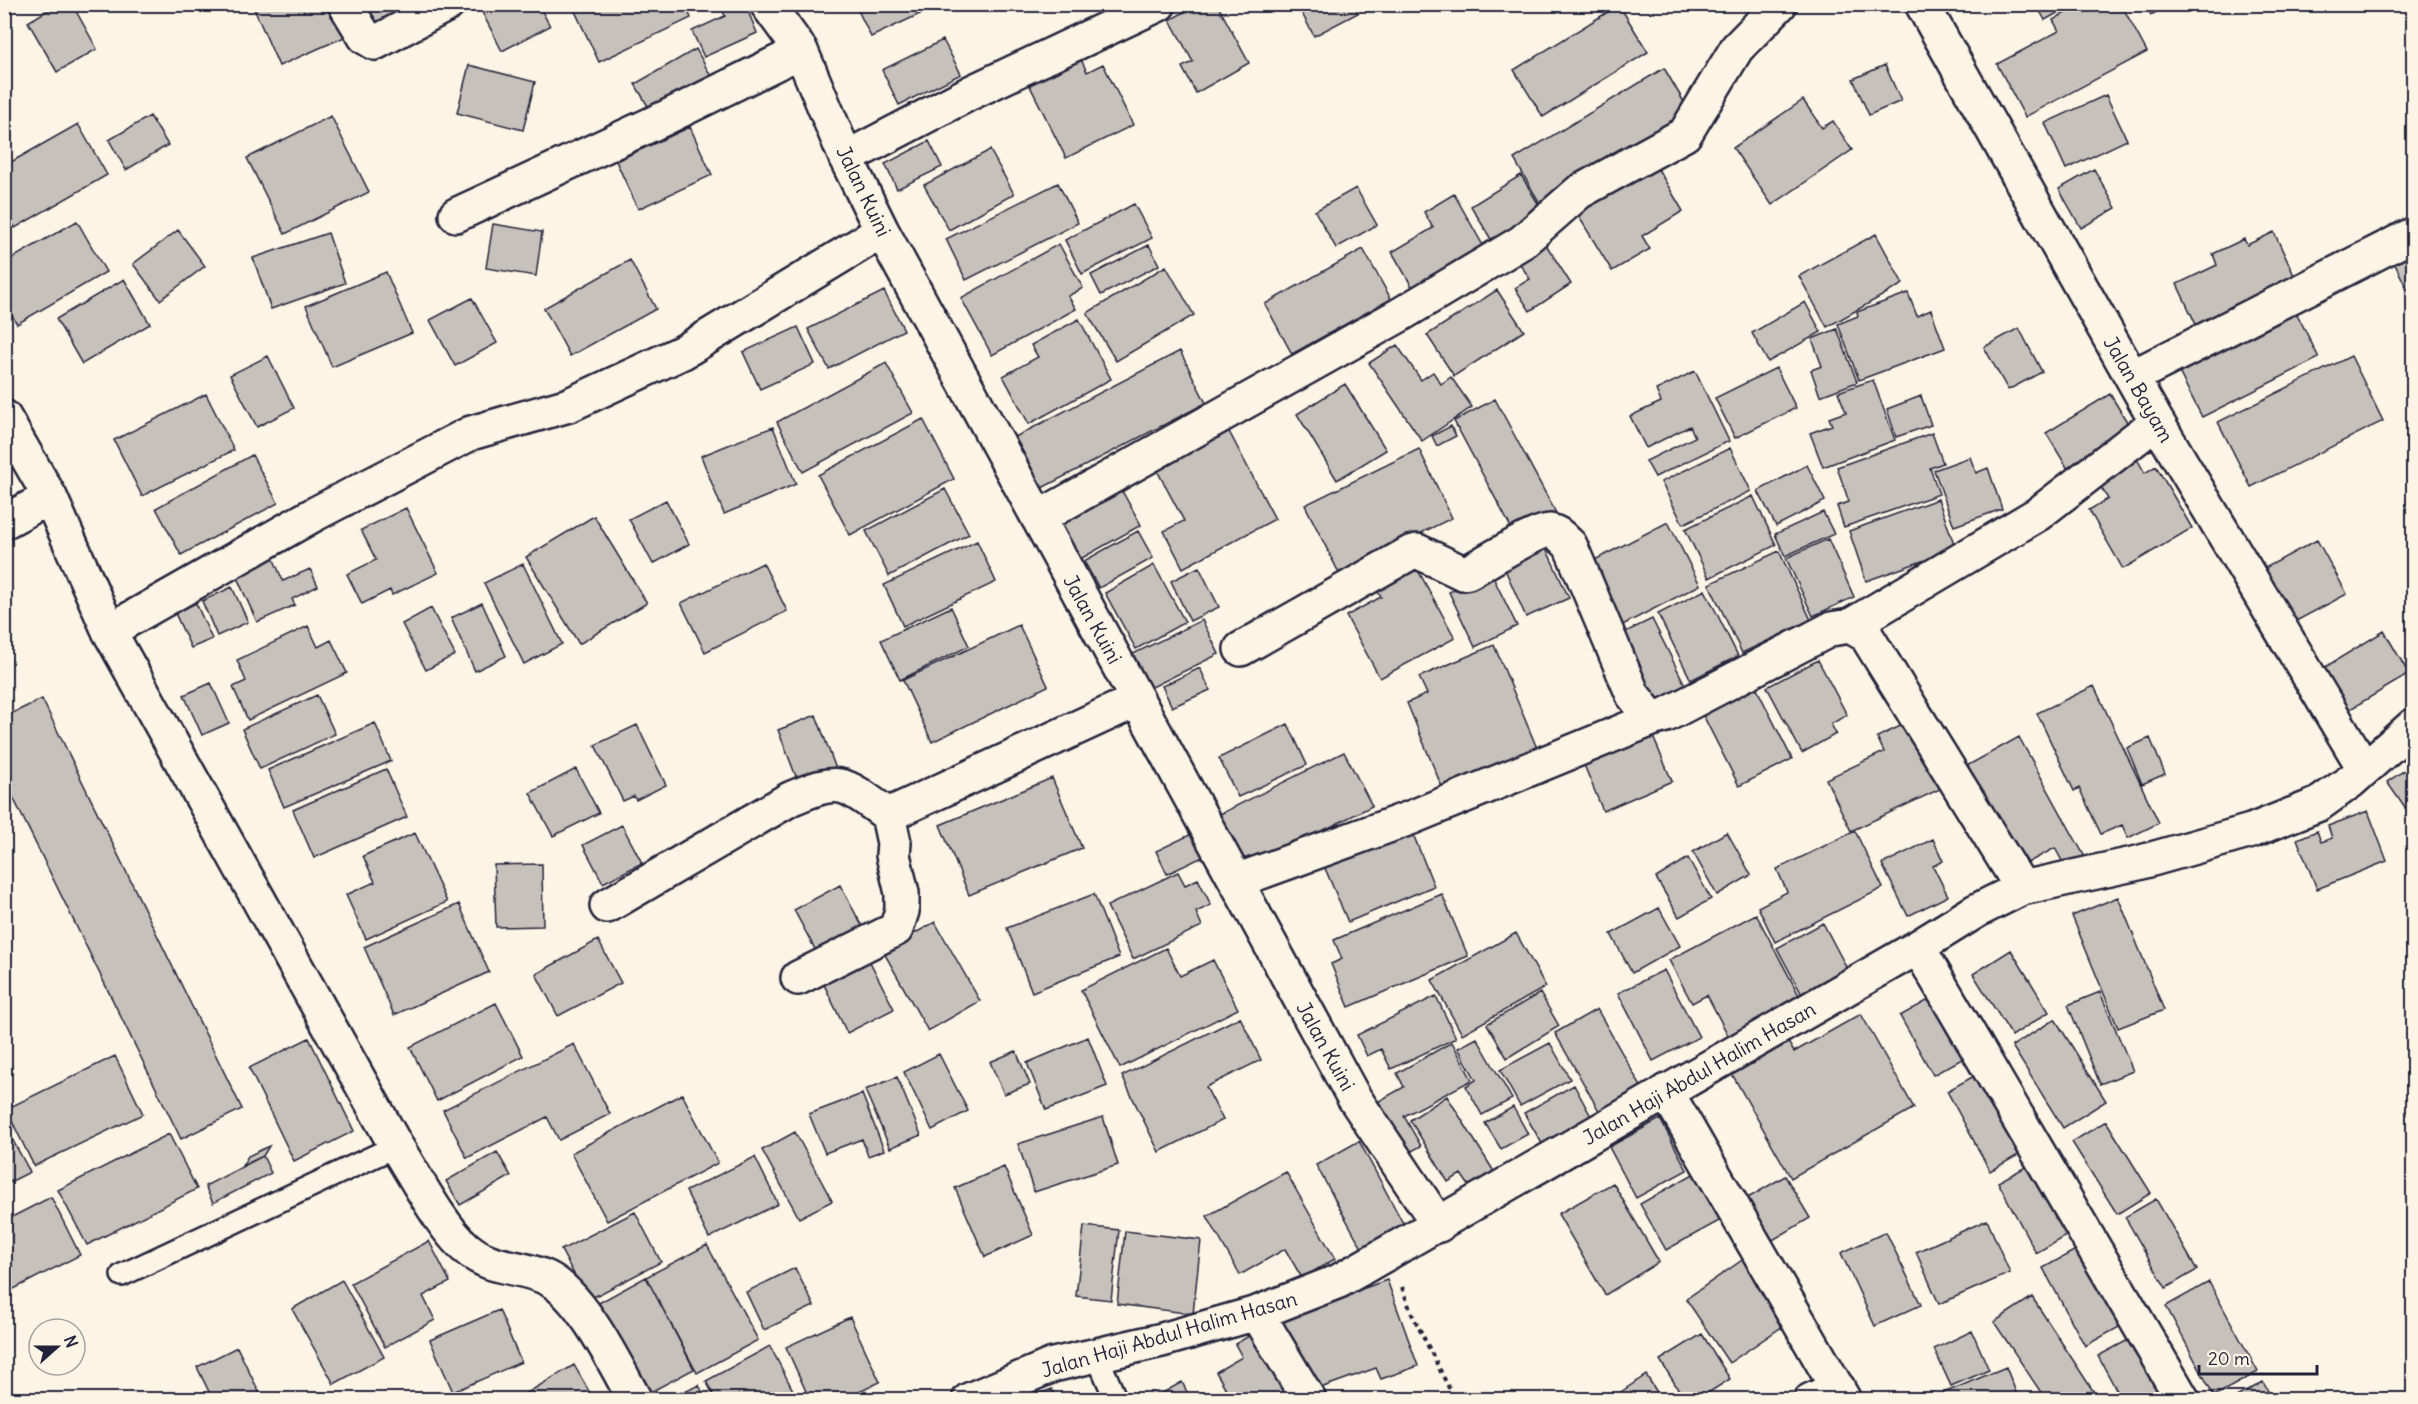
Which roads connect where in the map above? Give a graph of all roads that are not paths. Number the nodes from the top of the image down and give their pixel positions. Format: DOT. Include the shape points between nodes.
graph roads {
  1 [pos="345,4"];
  2 [pos="448,4"];
  3 [pos="766,4"];
  4 [pos="1159,4"];
  5 [pos="1780,4"];
  6 [pos="1922,4"];
  7 [pos="801,51"];
  8 [pos="846,158"];
  9 [pos="456,215"];
  10 [pos="882,231"];
  11 [pos="2414,234"];
  12 [pos="2132,377"];
  13 [pos="4,417"];
  14 [pos="2157,422"];
  15 [pos="50,497"];
  16 [pos="1038,518"];
  17 [pos="4,522"];
  18 [pos="1850,626"];
  19 [pos="109,631"];
  20 [pos="1241,649"];
  21 [pos="1137,700"];
  22 [pos="1652,719"];
  23 [pos="2414,725"];
  24 [pos="2364,768"];
  25 [pos="888,815"];
  26 [pos="1236,881"];
  27 [pos="2022,888"];
  28 [pos="607,906"];
  29 [pos="1918,947"];
  30 [pos="798,978"];
  31 [pos="1666,1091"];
  32 [pos="396,1146"];
  33 [pos="1439,1225"];
  34 [pos="122,1275"];
  35 [pos="1257,1312"];
  36 [pos="1097,1356"];
  37 [pos="1831,1396"];
  38 [pos="635,1400"];
  39 [pos="969,1400"];
  40 [pos="1116,1400"];
  41 [pos="1309,1400"];
  42 [pos="2183,1400"];
  1 -- 2 [label="street" via="365,37 375,43"];
  3 -- 7 [label="street, Jalan Kuini"];
  4 -- 8 [label="street" via="970,93"];
  5 -- 16 [label="street" via="1737,48 1685,134 1580,192 1522,242 1408,310"];
  6 -- 12 [label="street, Jalan Bayam"];
  7 -- 8 [label="street, Jalan Kuini"];
  7 -- 9 [label="street"];
  8 -- 10 [label="street, Jalan Kuini"];
  10 -- 16 [label="street, Jalan Kuini"];
  10 -- 19 [label="street" via="683,352 569,405 471,434 313,514"];
  11 -- 12 [label="street"];
  12 -- 14 [label="street, Jalan Bayam"];
  13 -- 15 [label="street"];
  14 -- 18 [label="street" via="2038,514"];
  14 -- 24 [label="street, Jalan Bayam"];
  15 -- 17 [label="street"];
  15 -- 19 [label="street"];
  16 -- 21 [label="street, Jalan Kuini"];
  18 -- 22 [label="street" via="1831,629"];
  18 -- 27 [label="street" via="1866,635 1878,651"];
  19 -- 32 [label="street"];
  20 -- 22 [label="street" via="1400,556 1417,551 1463,573 1536,534 1550,531 1570,545 1633,695"];
  21 -- 25 [label="street"];
  21 -- 26 [label="street, Jalan Kuini"];
  22 -- 26 [label="street" via="1410,818"];
  23 -- 24 [label="street, Jalan Haji Abdul Halim Hasan"];
  24 -- 27 [label="street, Jalan Haji Abdul Halim Hasan" via="2319,804 2251,831 2138,863"];
  25 -- 28 [label="street" via="847,788 812,790 790,799"];
  25 -- 30 [label="street" via="902,893 896,929"];
  26 -- 33 [label="street, Jalan Kuini" via="1353,1096"];
  27 -- 29 [label="street, Jalan Haji Abdul Halim Hasan"];
  29 -- 31 [label="street, Jalan Haji Abdul Halim Hasan"];
  29 -- 42 [label="street"];
  31 -- 33 [label="street, Jalan Haji Abdul Halim Hasan"];
  31 -- 37 [label="street"];
  32 -- 34 [label="lane"];
  32 -- 38 [label="street" via="465,1247 488,1263 548,1278 563,1290 606,1347"];
  33 -- 35 [label="street, Jalan Haji Abdul Halim Hasan" via="1339,1281"];
  35 -- 36 [label="street, Jalan Haji Abdul Halim Hasan"];
  35 -- 41 [label="street"];
  36 -- 39 [label="street, Jalan Haji Abdul Halim Hasan" via="1053,1365"];
  36 -- 40 [label="lane"];
}
